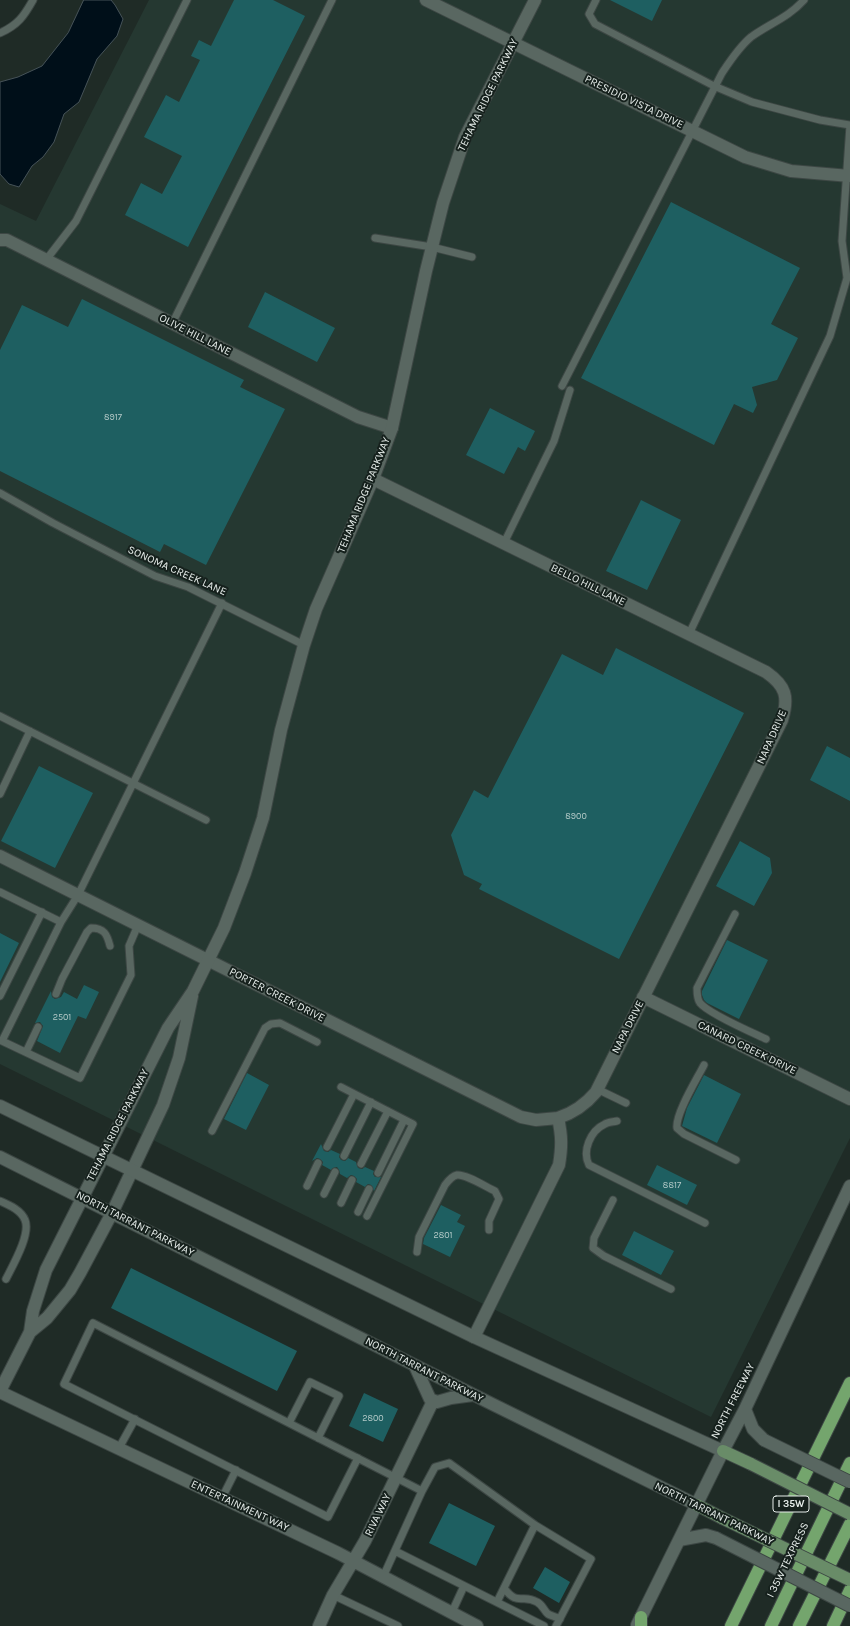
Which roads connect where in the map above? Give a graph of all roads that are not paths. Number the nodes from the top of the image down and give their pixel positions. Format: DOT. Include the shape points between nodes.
graph roads {
  1 [pos="34,0"];
  2 [pos="187,0"];
  3 [pos="332,0"];
  4 [pos="426,0"];
  5 [pos="535,0"];
  6 [pos="596,0"];
  7 [pos="804,0"];
  8 [pos="0,33"];
  9 [pos="513,43"];
  10 [pos="714,86"];
  11 [pos="850,125"];
  12 [pos="691,131"];
  13 [pos="849,176"];
  14 [pos="375,238"];
  15 [pos="0,240"];
  16 [pos="432,247"];
  17 [pos="472,257"];
  18 [pos="46,260"];
  19 [pos="172,324"];
  20 [pos="562,386"];
  21 [pos="570,390"];
  22 [pos="392,428"];
  23 [pos="373,478"];
  24 [pos="0,493"];
  25 [pos="504,543"];
  26 [pos="222,603"];
  27 [pos="689,634"];
  28 [pos="304,645"];
  29 [pos="786,706"];
  30 [pos="0,716"];
  31 [pos="30,731"];
  32 [pos="133,784"];
  33 [pos="0,794"];
  34 [pos="206,820"];
  35 [pos="0,856"];
  36 [pos="0,892"];
  37 [pos="78,895"];
  38 [pos="42,912"];
  39 [pos="735,914"];
  40 [pos="61,922"];
  41 [pos="138,925"];
  42 [pos="110,946"];
  43 [pos="208,960"];
  44 [pos="193,991"];
  45 [pos="56,994"];
  46 [pos="0,996"];
  47 [pos="643,997"];
  48 [pos="38,1027"];
  49 [pos="766,1039"];
  50 [pos="317,1042"];
  51 [pos="26,1052"];
  52 [pos="704,1065"];
  53 [pos="341,1087"];
  54 [pos="597,1089"];
  55 [pos="354,1094"];
  56 [pos="850,1099"];
  57 [pos="371,1102"];
  58 [pos="626,1103"];
  59 [pos="0,1106"];
  60 [pos="388,1111"];
  61 [pos="558,1118"];
  62 [pos="404,1120"];
  63 [pos="617,1121"];
  64 [pos="212,1131"];
  65 [pos="327,1147"];
  66 [pos="102,1155"];
  67 [pos="0,1156"];
  68 [pos="344,1156"];
  69 [pos="736,1160"];
  70 [pos="318,1163"];
  71 [pos="361,1164"];
  72 [pos="133,1170"];
  73 [pos="335,1172"];
  74 [pos="378,1173"];
  75 [pos="352,1180"];
  76 [pos="307,1186"];
  77 [pos="850,1186"];
  78 [pos="369,1189"];
  79 [pos="324,1194"];
  80 [pos="82,1198"];
  81 [pos="612,1200"];
  82 [pos="0,1201"];
  83 [pos="341,1203"];
  84 [pos="358,1212"];
  85 [pos="112,1213"];
  86 [pos="367,1216"];
  87 [pos="705,1223"];
  88 [pos="489,1230"];
  89 [pos="417,1252"];
  90 [pos="6,1279"];
  91 [pos="671,1289"];
  92 [pos="30,1332"];
  93 [pos="474,1337"];
  94 [pos="415,1366"];
  95 [pos="850,1383"];
  96 [pos="0,1391"];
  97 [pos="473,1395"];
  98 [pos="433,1401"];
  99 [pos="745,1409"];
  100 [pos="135,1419"];
  101 [pos="289,1423"];
  102 [pos="318,1438"];
  103 [pos="119,1448"];
  104 [pos="722,1451"];
  105 [pos="358,1458"];
  106 [pos="850,1463"];
  107 [pos="236,1470"];
  108 [pos="396,1478"];
  109 [pos="850,1482"];
  110 [pos="422,1491"];
  111 [pos="222,1498"];
  112 [pos="697,1505"];
  113 [pos="850,1514"];
  114 [pos="850,1524"];
  115 [pos="535,1525"];
  116 [pos="679,1540"];
  117 [pos="395,1551"];
  118 [pos="353,1560"];
  119 [pos="383,1577"];
  120 [pos="850,1580"];
  121 [pos="464,1586"];
  122 [pos="504,1588"];
  123 [pos="850,1590"];
  124 [pos="333,1595"];
  125 [pos="497,1602"];
  126 [pos="850,1606"];
  127 [pos="452,1612"];
  128 [pos="560,1619"];
  129 [pos="639,1623"];
  130 [pos="319,1626"];
  131 [pos="398,1626"];
  132 [pos="478,1626"];
  133 [pos="544,1626"];
  134 [pos="556,1626"];
  135 [pos="731,1626"];
  136 [pos="770,1626"];
  137 [pos="799,1626"];
  138 [pos="833,1626"];
  1 -- 8 [label="lane" via="22,18"];
  2 -- 18 [label="lane" via="76,221"];
  3 -- 19 [label="lane"];
  4 -- 9 [label="street, PRESIDIO VISTA DRIVE"];
  5 -- 9 [label="street, TEHAMA RIDGE PARKWAY"];
  6 -- 10 [label="lane" via="589,14 595,24"];
  7 -- 10 [label="lane" via="785,17 751,38 734,54"];
  9 -- 12 [label="street, PRESIDIO VISTA DRIVE"];
  9 -- 16 [label="street, TEHAMA RIDGE PARKWAY" via="465,137 443,203"];
  10 -- 11 [label="lane" via="752,102"];
  10 -- 12 [label="lane"];
  11 -- 13 [label="lane"];
  12 -- 13 [label="street, PRESIDIO VISTA DRIVE" via="745,158 791,171"];
  12 -- 20 [label="lane"];
  13 -- 27 [label="lane" via="842,242 846,278 830,336"];
  14 -- 16 [label="lane"];
  15 -- 18 [label="street, OLIVE HILL LANE" via="7,240"];
  16 -- 17 [label="lane"];
  16 -- 22 [label="street, TEHAMA RIDGE PARKWAY"];
  18 -- 19 [label="street, OLIVE HILL LANE"];
  19 -- 22 [label="street, OLIVE HILL LANE" via="358,417"];
  21 -- 25 [label="lane" via="554,442"];
  22 -- 23 [label="street, TEHAMA RIDGE PARKWAY"];
  23 -- 25 [label="street, BELLO HILL LANE"];
  23 -- 28 [label="street, TEHAMA RIDGE PARKWAY" via="316,609"];
  24 -- 26 [label="lane, SONOMA CREEK LANE" via="154,576 188,587"];
  25 -- 27 [label="street, BELLO HILL LANE"];
  26 -- 28 [label="lane, SONOMA CREEK LANE"];
  26 -- 32 [label="lane"];
  27 -- 29 [label="street, BELLO HILL LANE" via="766,672 778,681 784,693"];
  28 -- 43 [label="street, TEHAMA RIDGE PARKWAY" via="281,730 263,818 240,887"];
  29 -- 47 [label="street, NAPA DRIVE" via="775,734"];
  30 -- 31 [label="lane"];
  31 -- 32 [label="lane"];
  31 -- 33 [label="lane"];
  32 -- 34 [label="lane"];
  32 -- 37 [label="lane"];
  35 -- 37 [label="street, PORTER CREEK DRIVE"];
  36 -- 38 [label="lane"];
  37 -- 40 [label="lane"];
  37 -- 41 [label="street, PORTER CREEK DRIVE"];
  38 -- 40 [label="lane"];
  38 -- 46 [label="lane"];
  39 -- 49 [label="lane" via="697,988 697,995 699,1002 707,1010"];
  40 -- 51 [label="lane" via="2,1040"];
  41 -- 43 [label="street, PORTER CREEK DRIVE"];
  41 -- 51 [label="lane" via="129,946 131,975 80,1078"];
  42 -- 45 [label="lane" via="105,931 91,928"];
  43 -- 44 [label="street, TEHAMA RIDGE PARKWAY"];
  43 -- 61 [label="street, PORTER CREEK DRIVE" via="521,1117 536,1120"];
  44 -- 66 [label="street, TEHAMA RIDGE PARKWAY" via="168,1028"];
  44 -- 72 [label="street, TEHAMA RIDGE PARKWAY" via="179,1058 163,1105"];
  47 -- 54 [label="street, NAPA DRIVE"];
  47 -- 56 [label="street, CANARD CREEK DRIVE"];
  48 -- 51 [label="lane"];
  50 -- 64 [label="lane" via="280,1023 265,1028"];
  52 -- 69 [label="lane" via="680,1112 677,1128"];
  53 -- 55 [label="lane"];
  54 -- 58 [label="lane"];
  54 -- 61 [label="street, NAPA DRIVE" via="590,1100"];
  55 -- 57 [label="lane"];
  55 -- 65 [label="lane"];
  57 -- 60 [label="lane"];
  57 -- 68 [label="lane"];
  59 -- 66 [label="street"];
  60 -- 62 [label="lane"];
  60 -- 71 [label="lane"];
  61 -- 93 [label="street" via="562,1134 559,1165"];
  62 -- 74 [label="lane"];
  62 -- 86 [label="lane" via="413,1124"];
  63 -- 87 [label="lane" via="598,1128 590,1139 585,1158 589,1165"];
  66 -- 72 [label="street"];
  66 -- 80 [label="street, TEHAMA RIDGE PARKWAY"];
  67 -- 80 [label="street, NORTH TARRANT PARKWAY"];
  70 -- 76 [label="lane"];
  72 -- 85 [label="street, TEHAMA RIDGE PARKWAY"];
  72 -- 93 [label="street"];
  73 -- 79 [label="lane"];
  75 -- 83 [label="lane"];
  77 -- 99 [label="street, NORTH FREEWAY"];
  78 -- 84 [label="lane"];
  80 -- 85 [label="street, NORTH TARRANT PARKWAY"];
  80 -- 92 [label="street, TEHAMA RIDGE PARKWAY" via="46,1270 33,1311"];
  81 -- 91 [label="lane" via="594,1238 593,1248"];
  82 -- 90 [label="lane" via="15,1208 25,1219 27,1230"];
  85 -- 92 [label="street, TEHAMA RIDGE PARKWAY" via="70,1290 47,1318"];
  85 -- 94 [label="street, NORTH TARRANT PARKWAY"];
  88 -- 89 [label="lane" via="489,1221 499,1199 497,1194 457,1175 445,1185 419,1237"];
  92 -- 96 [label="street, TEHAMA RIDGE PARKWAY"];
  93 -- 104 [label="street"];
  94 -- 97 [label="street, NORTH TARRANT PARKWAY"];
  94 -- 98 [label="street"];
  95 -- 135 [label="highway, I 35W"];
  96 -- 103 [label="street, ENTERTAINMENT WAY"];
  97 -- 98 [label="street"];
  97 -- 112 [label="street, NORTH TARRANT PARKWAY"];
  98 -- 108 [label="street, RIVA WAY"];
  99 -- 104 [label="street, NORTH FREEWAY"];
  99 -- 109 [label="street, bridge" via="753,1429 764,1440"];
  100 -- 101 [label="lane" via="64,1384 93,1323"];
  100 -- 103 [label="lane"];
  100 -- 107 [label="lane"];
  101 -- 102 [label="lane"];
  101 -- 102 [label="lane" via="310,1382 339,1396"];
  102 -- 105 [label="lane"];
  103 -- 111 [label="street, ENTERTAINMENT WAY"];
  104 -- 112 [label="street, NORTH FREEWAY"];
  104 -- 113 [label="main road, bridge"];
  105 -- 107 [label="lane" via="328,1517"];
  105 -- 108 [label="lane"];
  106 -- 136 [label="highway, I 35W TEXPRESS"];
  107 -- 111 [label="lane"];
  108 -- 110 [label="lane"];
  108 -- 118 [label="street, RIVA WAY" via="365,1542"];
  110 -- 115 [label="lane" via="435,1467 449,1463"];
  110 -- 117 [label="lane"];
  111 -- 118 [label="street, ENTERTAINMENT WAY"];
  112 -- 116 [label="street, NORTH FREEWAY"];
  112 -- 120 [label="main road, NORTH TARRANT PARKWAY, bridge"];
  114 -- 137 [label="highway"];
  115 -- 122 [label="lane"];
  115 -- 128 [label="lane" via="591,1559"];
  116 -- 126 [label="street, bridge" via="706,1535 716,1538"];
  116 -- 129 [label="street, NORTH FREEWAY"];
  117 -- 119 [label="lane"];
  117 -- 121 [label="lane"];
  118 -- 119 [label="street, ENTERTAINMENT WAY"];
  118 -- 124 [label="street, RIVA WAY"];
  119 -- 127 [label="street, ENTERTAINMENT WAY"];
  121 -- 125 [label="lane"];
  121 -- 127 [label="lane"];
  122 -- 125 [label="lane"];
  122 -- 128 [label="lane" via="517,1600 537,1602 548,1614"];
  123 -- 138 [label="highway"];
  124 -- 130 [label="street, RIVA WAY"];
  124 -- 131 [label="lane"];
  125 -- 133 [label="lane"];
  127 -- 132 [label="street, ENTERTAINMENT WAY"];
  128 -- 134 [label="lane"];
}
